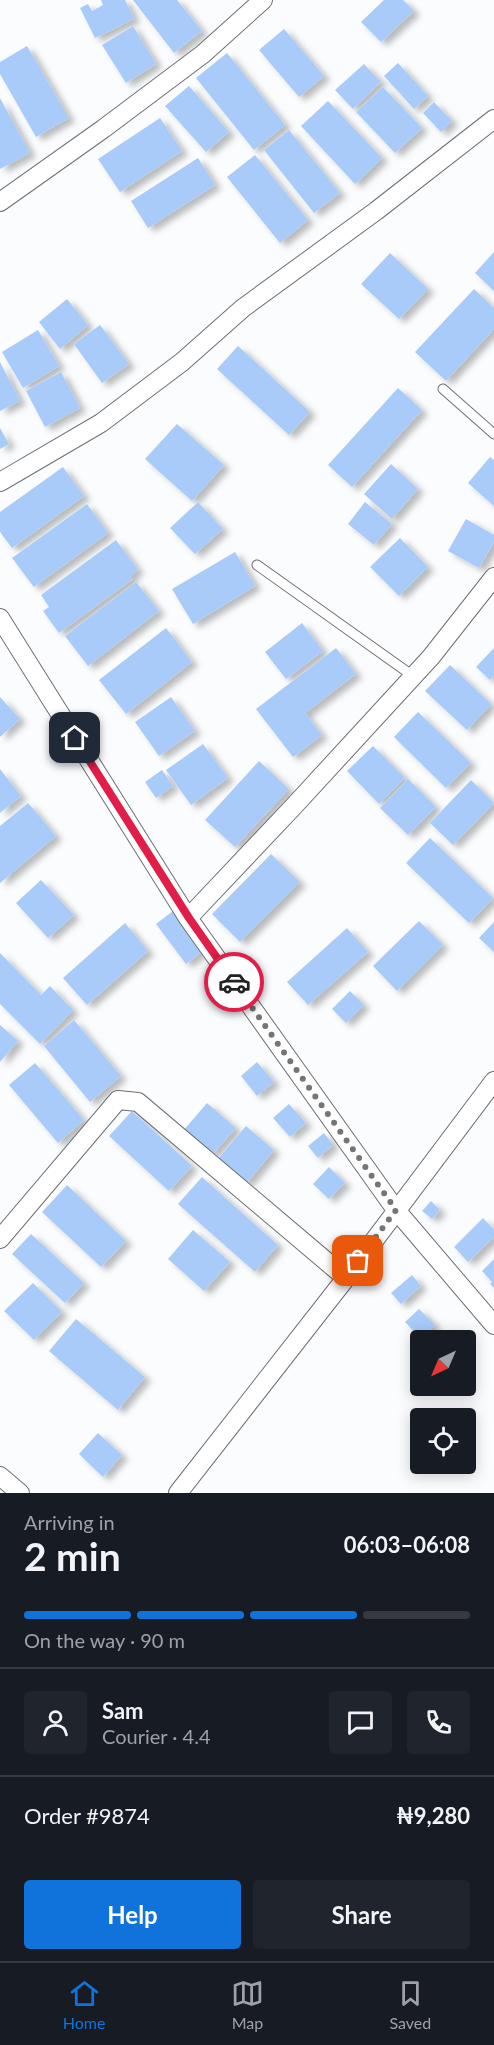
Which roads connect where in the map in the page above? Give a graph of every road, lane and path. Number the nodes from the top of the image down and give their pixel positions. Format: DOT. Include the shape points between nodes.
graph roads {
  1 [pos="263,0"];
  2 [pos="494,119"];
  3 [pos="0,202"];
  4 [pos="444,389"];
  5 [pos="494,434"];
  6 [pos="0,482"];
  7 [pos="257,565"];
  8 [pos="494,577"];
  9 [pos="0,618"];
  10 [pos="413,676"];
  11 [pos="189,918"];
  12 [pos="494,1081"];
  13 [pos="396,1210"];
  14 [pos="0,1239"];
  15 [pos="346,1278"];
  16 [pos="494,1325"];
  17 [pos="0,1476"];
  18 [pos="20,1493"];
  19 [pos="178,1493"];
  1 -- 3 [label="street" via="203,54"];
  2 -- 6 [label="street" via="243,308 182,362 101,423"];
  4 -- 5 [label="lane"];
  7 -- 10 [label="lane"];
  8 -- 10 [label="street"];
  9 -- 11 [label="street"];
  10 -- 11 [label="street"];
  11 -- 13 [label="street"];
  12 -- 13 [label="street"];
  13 -- 15 [label="street"];
  13 -- 16 [label="street"];
  14 -- 15 [label="street" via="118,1100 138,1102"];
  15 -- 19 [label="street"];
  17 -- 18 [label="street"];
}
